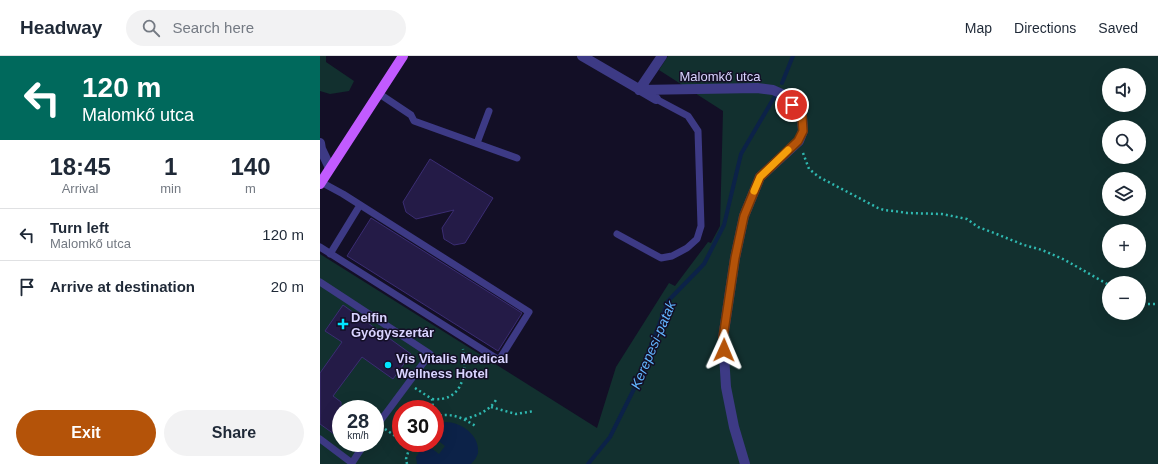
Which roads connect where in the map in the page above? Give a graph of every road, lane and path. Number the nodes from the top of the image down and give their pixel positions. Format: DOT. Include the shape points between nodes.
graph roads {
  1 [pos="402,56"];
  2 [pos="582,56"];
  3 [pos="662,56"];
  4 [pos="639,90"];
  5 [pos="378,93"];
  6 [pos="656,99"];
  7 [pos="488,111"];
  8 [pos="798,141"];
  9 [pos="320,143"];
  10 [pos="477,143"];
  11 [pos="517,158"];
  12 [pos="330,168"];
  13 [pos="320,183"];
  14 [pos="360,205"];
  15 [pos="617,234"];
  16 [pos="320,247"];
  17 [pos="330,254"];
  18 [pos="1102,281"];
  19 [pos="320,282"];
  20 [pos="1146,304"];
  21 [pos="1158,304"];
  22 [pos="463,349"];
  23 [pos="408,384"];
  24 [pos="432,399"];
  25 [pos="496,400"];
  26 [pos="491,406"];
  27 [pos="534,411"];
  28 [pos="444,415"];
  29 [pos="384,416"];
  30 [pos="465,419"];
  31 [pos="477,428"];
  32 [pos="320,439"];
  33 [pos="332,448"];
  34 [pos="337,452"];
  35 [pos="359,452"];
  36 [pos="408,452"];
  37 [pos="406,464"];
  38 [pos="745,464"];
  1 -- 5 [label="main road"];
  2 -- 4 [label="street"];
  3 -- 4 [label="street"];
  4 -- 6 [label="street"];
  4 -- 8 [label="street, Malomkő utca" via="773,90 782,94 802,116 803,131"];
  5 -- 10 [label="lane" via="411,115 414,121"];
  5 -- 12 [label="main road"];
  6 -- 15 [label="lane" via="688,116 698,131 701,226 697,239 687,248 672,256 661,258"];
  7 -- 10 [label="lane"];
  8 -- 18 [label="path" via="809,169 819,177 878,208 967,219 978,227 1065,260"];
  8 -- 38 [label="street" via="760,177 744,216 735,258 723,338 725,380 734,427"];
  9 -- 12 [label="street"];
  10 -- 11 [label="lane"];
  12 -- 13 [label="main road"];
  13 -- 14 [label="lane"];
  14 -- 17 [label="lane"];
  14 -- 17 [label="lane" via="529,312 499,360"];
  16 -- 17 [label="lane"];
  19 -- 23 [label="lane" via="430,354"];
  20 -- 21 [label="path"];
  22 -- 24 [label="path" via="463,382 447,399"];
  23 -- 24 [label="path"];
  23 -- 29 [label="lane"];
  25 -- 26 [label="path"];
  26 -- 27 [label="path" via="516,414"];
  26 -- 30 [label="path" via="478,415"];
  28 -- 30 [label="path"];
  30 -- 31 [label="path"];
  32 -- 33 [label="lane"];
  34 -- 35 [label="lane" via="352,463"];
  36 -- 37 [label="path"];
}
